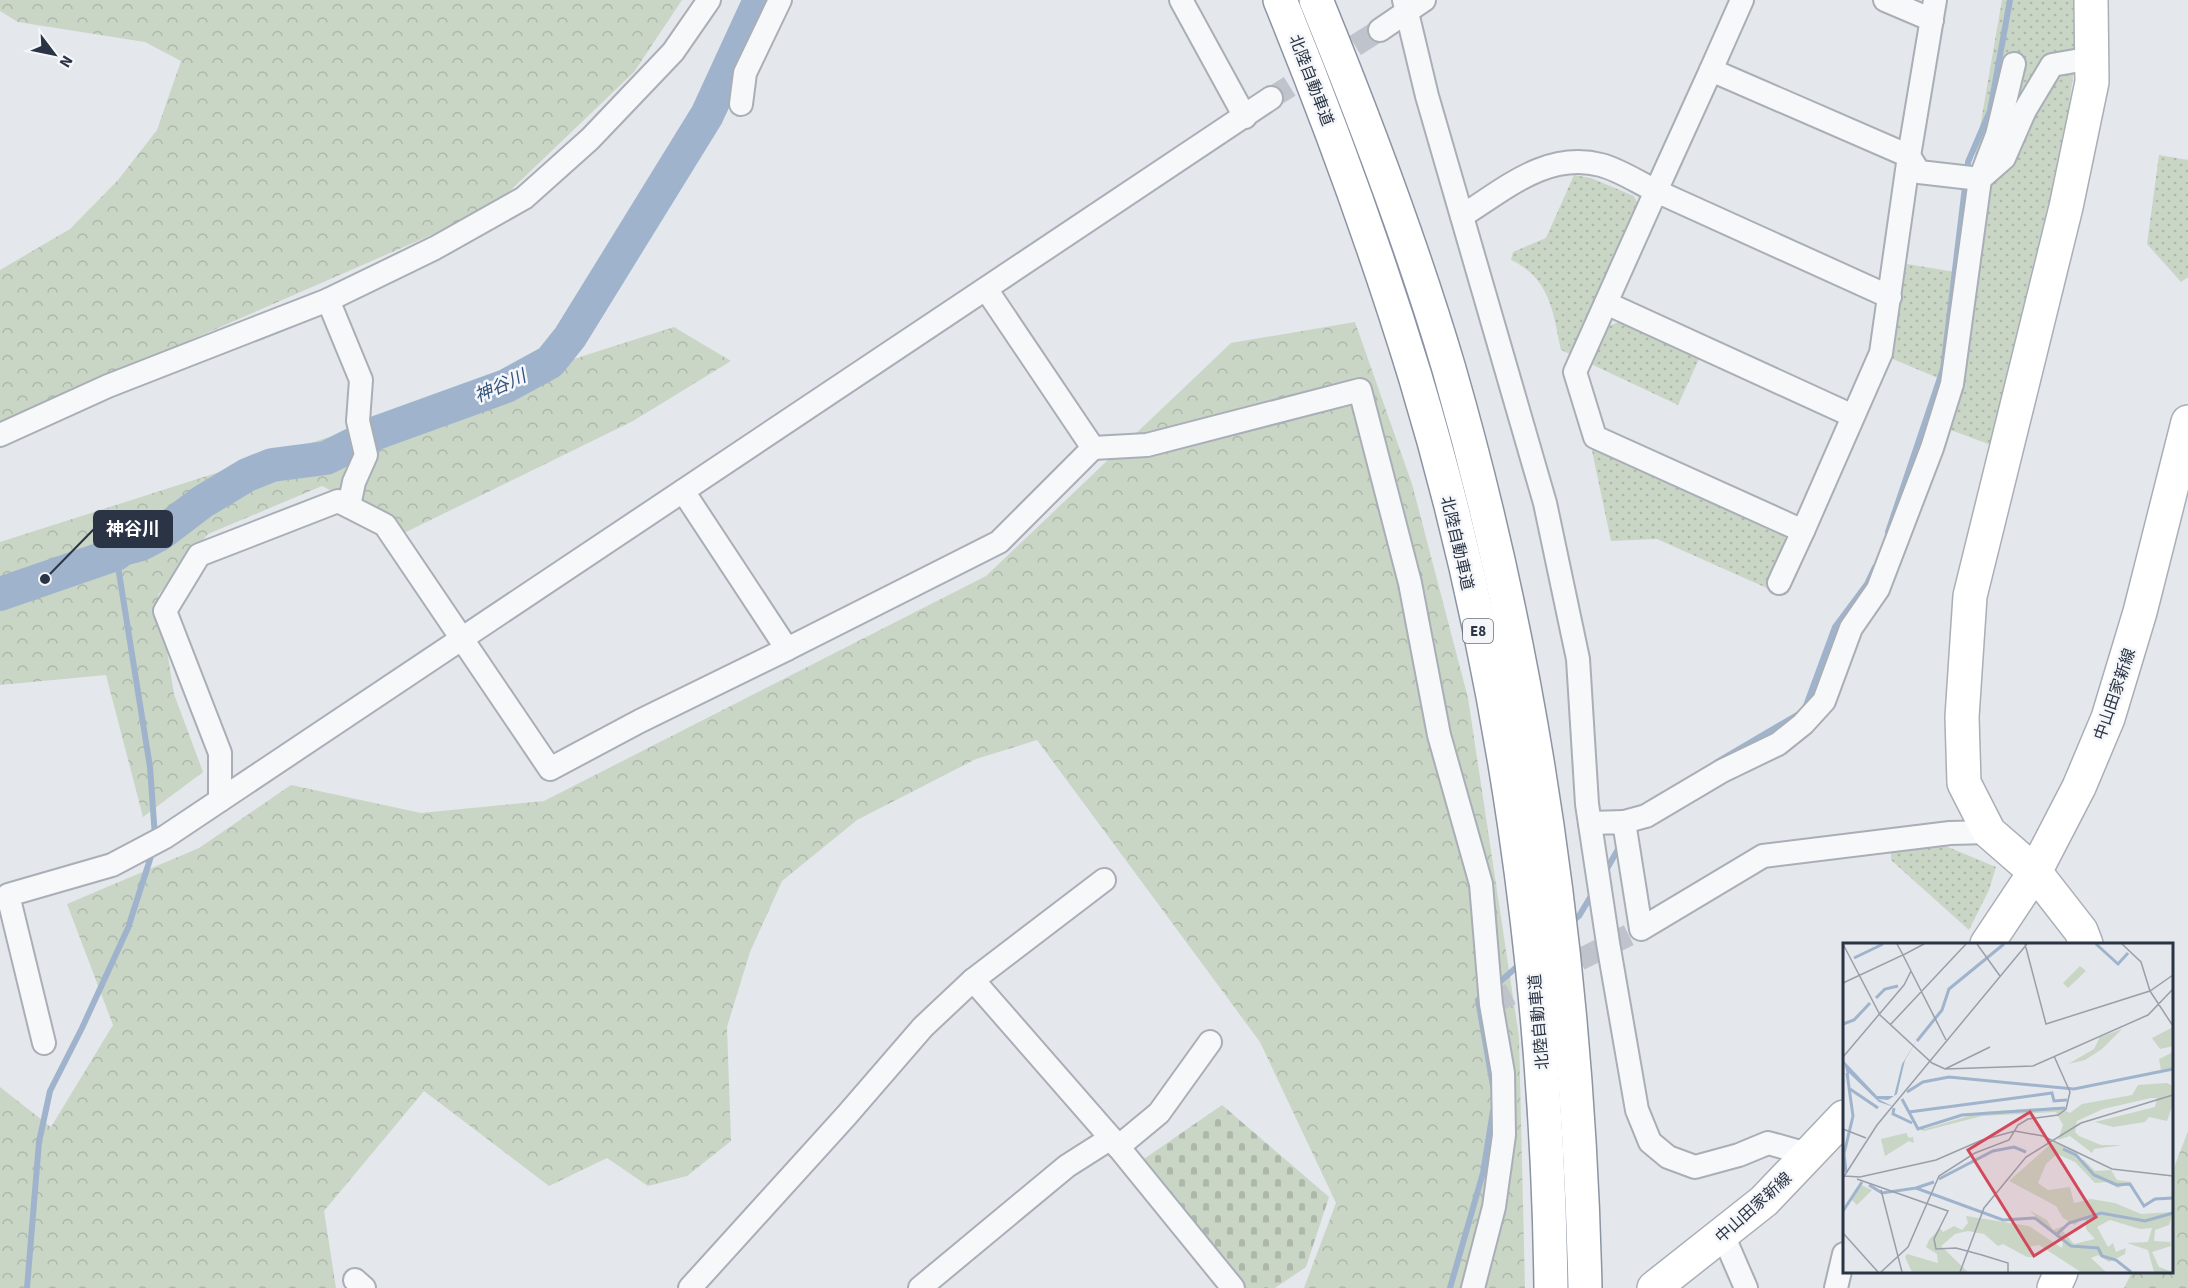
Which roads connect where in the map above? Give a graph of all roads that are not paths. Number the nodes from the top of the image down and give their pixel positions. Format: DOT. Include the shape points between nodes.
graph roads {
  1 [pos="709,0"];
  2 [pos="780,0"];
  3 [pos="1181,0"];
  4 [pos="1280,0"];
  5 [pos="1316,0"];
  6 [pos="1742,0"];
  7 [pos="1885,0"];
  8 [pos="2091,0"];
  9 [pos="1411,4"];
  10 [pos="1933,10"];
  11 [pos="1380,30"];
  12 [pos="2092,58"];
  13 [pos="2014,64"];
  14 [pos="1712,70"];
  15 [pos="1271,99"];
  16 [pos="741,104"];
  17 [pos="1245,117"];
  18 [pos="1909,156"];
  19 [pos="1980,179"];
  20 [pos="1656,191"];
  21 [pos="1462,216"];
  22 [pos="986,289"];
  23 [pos="1890,297"];
  24 [pos="328,300"];
  25 [pos="1606,303"];
  26 [pos="1853,416"];
  27 [pos="2188,422"];
  28 [pos="0,435"];
  29 [pos="1093,448"];
  30 [pos="683,491"];
  31 [pos="349,506"];
  32 [pos="1803,531"];
  33 [pos="1779,583"];
  34 [pos="463,638"];
  35 [pos="787,649"];
  36 [pos="220,800"];
  37 [pos="1624,822"];
  38 [pos="1590,824"];
  39 [pos="1989,832"];
  40 [pos="2035,872"];
  41 [pos="1104,880"];
  42 [pos="1988,943"];
  43 [pos="2085,943"];
  44 [pos="973,980"];
  45 [pos="1210,1042"];
  46 [pos="44,1043"];
  47 [pos="1843,1119"];
  48 [pos="1115,1143"];
  49 [pos="1811,1155"];
  50 [pos="1723,1235"];
  51 [pos="1843,1262"];
  52 [pos="2061,1273"];
  53 [pos="691,1288"];
  54 [pos="920,1288"];
  55 [pos="1233,1288"];
  56 [pos="1473,1288"];
  57 [pos="1551,1288"];
  58 [pos="1586,1288"];
  59 [pos="1654,1288"];
  60 [pos="1746,1288"];
  61 [pos="1836,1288"];
  62 [pos="2054,1288"];
  1 -- 24 [label="street" via="673,52 590,140 524,198 435,248"];
  2 -- 16 [label="street" via="745,73"];
  3 -- 17 [label="street"];
  4 -- 57 [label="main road, 北陸自動車道 / E8" via="1318,94 1415,377 1454,521 1486,665 1533,963 1544,1098"];
  5 -- 58 [label="main road, 北陸自動車道 / E8" via="1395,207 1449,368 1516,650 1546,814 1565,955"];
  6 -- 14 [label="street"];
  7 -- 10 [label="street"];
  8 -- 12 [label="main road"];
  9 -- 11 [label="street"];
  9 -- 21 [label="street"];
  10 -- 18 [label="street"];
  12 -- 19 [label="street" via="2052,65 2025,110 2004,158"];
  12 -- 39 [label="main road" via="2092,82 2066,207 1970,596 1962,717 1964,783"];
  13 -- 19 [label="street" via="1997,135"];
  14 -- 18 [label="street"];
  14 -- 20 [label="street"];
  15 -- 17 [label="street"];
  17 -- 22 [label="street"];
  18 -- 19 [label="street" via="1920,172"];
  18 -- 23 [label="street"];
  19 -- 37 [label="street" via="1952,384 1878,589 1851,628 1824,701 1778,744 1722,771 1646,816"];
  20 -- 21 [label="street" via="1601,165 1569,162 1540,167"];
  20 -- 23 [label="street"];
  20 -- 25 [label="street"];
  21 -- 38 [label="street" via="1550,525 1578,659"];
  22 -- 29 [label="street"];
  22 -- 30 [label="street"];
  23 -- 26 [label="street" via="1881,353"];
  24 -- 28 [label="street" via="119,382"];
  24 -- 31 [label="street" via="361,380 358,421 366,455"];
  25 -- 26 [label="street"];
  25 -- 32 [label="street" via="1575,372 1595,437"];
  26 -- 32 [label="street"];
  27 -- 40 [label="main road, 中山田家新線" via="2140,612 2108,718 2079,787"];
  29 -- 35 [label="street" via="999,542"];
  29 -- 56 [label="street" via="1147,445 1360,390 1410,583 1439,735 1481,884 1491,1004 1503,1073 1504,1135 1494,1207"];
  30 -- 34 [label="street"];
  30 -- 35 [label="street"];
  31 -- 34 [label="street" via="385,525"];
  31 -- 36 [label="street" via="338,501 199,555 165,611 220,753"];
  32 -- 33 [label="street"];
  34 -- 35 [label="street" via="550,769"];
  34 -- 36 [label="street"];
  36 -- 46 [label="street" via="165,837 112,865 8,895"];
  37 -- 38 [label="street"];
  37 -- 39 [label="street" via="1641,929 1763,856 1950,833"];
  38 -- 49 [label="street" via="1637,1110 1650,1142 1668,1157 1695,1167 1768,1143"];
  39 -- 40 [label="main road"];
  40 -- 42 [label="main road, 中山田家新線"];
  40 -- 43 [label="main road" via="2081,931"];
  41 -- 44 [label="street"];
  44 -- 48 [label="street"];
  44 -- 53 [label="street" via="923,1027"];
  45 -- 48 [label="street" via="1159,1113"];
  47 -- 49 [label="main road, 中山田家新線"];
  48 -- 54 [label="street" via="1067,1166"];
  48 -- 55 [label="street"];
  49 -- 50 [label="main road, 中山田家新線" via="1764,1202"];
  50 -- 59 [label="main road, 中山田家新線"];
  50 -- 60 [label="street"];
  51 -- 61 [label="street"];
  52 -- 62 [label="main road"];
}
